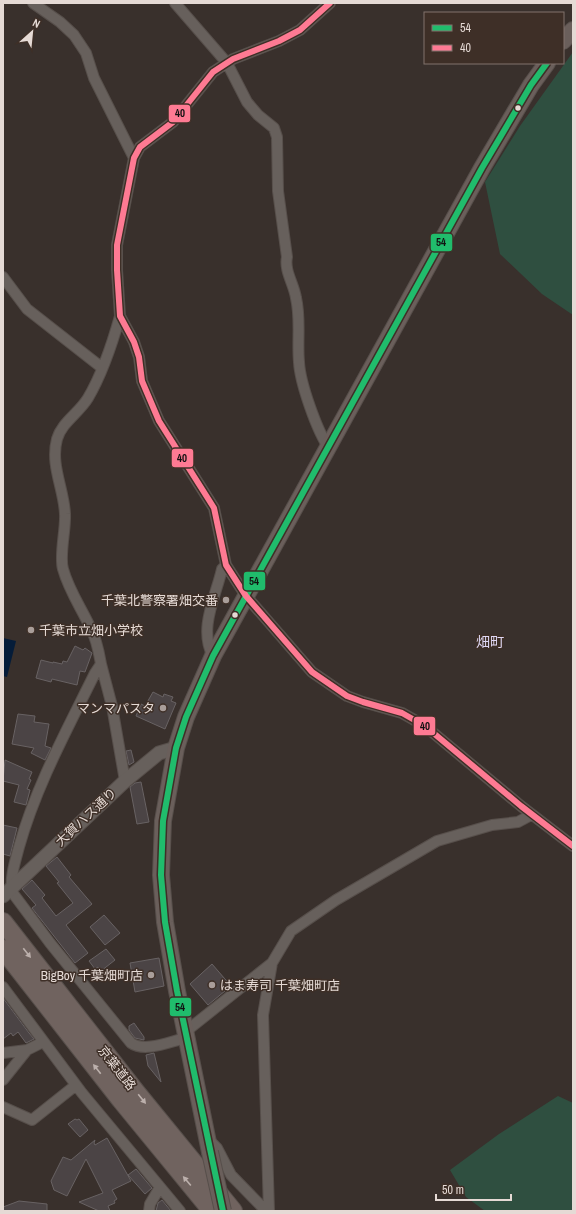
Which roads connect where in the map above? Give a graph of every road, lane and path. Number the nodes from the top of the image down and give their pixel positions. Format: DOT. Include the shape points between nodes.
graph roads {
  1 [pos="33,3"];
  2 [pos="175,3"];
  3 [pos="330,3"];
  4 [pos="227,63"];
  5 [pos="546,64"];
  6 [pos="134,158"];
  7 [pos="3,276"];
  8 [pos="120,316"];
  9 [pos="102,367"];
  10 [pos="329,448"];
  11 [pos="226,565"];
  12 [pos="246,596"];
  13 [pos="212,656"];
  14 [pos="101,664"];
  15 [pos="176,748"];
  16 [pos="124,781"];
  17 [pos="531,815"];
  18 [pos="573,836"];
  19 [pos="563,839"];
  20 [pos="573,846"];
  21 [pos="7,892"];
  22 [pos="3,922"];
  23 [pos="3,949"];
  24 [pos="272,963"];
  25 [pos="3,987"];
  26 [pos="186,1035"];
  27 [pos="43,1042"];
  28 [pos="27,1050"];
  29 [pos="3,1053"];
  30 [pos="3,1080"];
  31 [pos="76,1085"];
  32 [pos="3,1107"];
  33 [pos="208,1145"];
  34 [pos="160,1187"];
  35 [pos="149,1211"];
  36 [pos="180,1211"];
  37 [pos="212,1211"];
  38 [pos="223,1211"];
  39 [pos="233,1211"];
  40 [pos="266,1211"];
  41 [pos="269,1211"];
  1 -- 6 [label="street" via="74,35 86,53 94,78"];
  2 -- 4 [label="street"];
  3 -- 4 [label="street" via="300,30"];
  4 -- 6 [label="street" via="213,72 173,122 140,147"];
  4 -- 10 [label="street" via="247,102 274,128 277,136 278,191 286,250 285,264 296,298 299,364 311,411"];
  5 -- 10 [label="main road" via="482,168"];
  6 -- 8 [label="street" via="117,244"];
  7 -- 9 [label="street" via="27,309"];
  8 -- 9 [label="street"];
  8 -- 11 [label="street" via="134,342 142,381 159,421 214,508"];
  9 -- 14 [label="street" via="87,399 62,427 55,451 55,468 65,514 62,567 75,602 92,630"];
  10 -- 12 [label="main road"];
  11 -- 12 [label="street"];
  11 -- 13 [label="street" via="222,569 212,601 207,630"];
  12 -- 13 [label="main road"];
  12 -- 17 [label="street" via="312,672 322,680 347,696 402,713 416,720"];
  13 -- 15 [label="main road"];
  14 -- 16 [label="street" via="112,706"];
  14 -- 21 [label="street" via="40,787 24,830"];
  15 -- 16 [label="street, 大賀ハス通り" via="159,753"];
  15 -- 26 [label="main road" via="164,821 161,875 165,922"];
  16 -- 21 [label="street, 大賀ハス通り"];
  17 -- 19 [label="street"];
  17 -- 24 [label="street" via="518,822 492,825 437,841 336,900 291,931"];
  18 -- 19 [label="street"];
  19 -- 20 [label="street"];
  21 -- 26 [label="street" via="13,893 131,1043 138,1047 145,1046"];
  22 -- 39 [label="highway, 京葉道路, one-way"];
  37 -- 23 [label="highway, 京葉道路, one-way"];
  24 -- 26 [label="street"];
  24 -- 41 [label="street" via="263,1015"];
  25 -- 27 [label="street"];
  26 -- 33 [label="main road"];
  27 -- 28 [label="street"];
  27 -- 31 [label="street"];
  28 -- 29 [label="street"];
  28 -- 30 [label="street"];
  31 -- 32 [label="street" via="32,1120"];
  31 -- 34 [label="street"];
  33 -- 38 [label="main road, bridge"];
  33 -- 40 [label="street" via="217,1148 231,1174"];
  34 -- 35 [label="street" via="150,1204"];
  34 -- 36 [label="street"];
}
